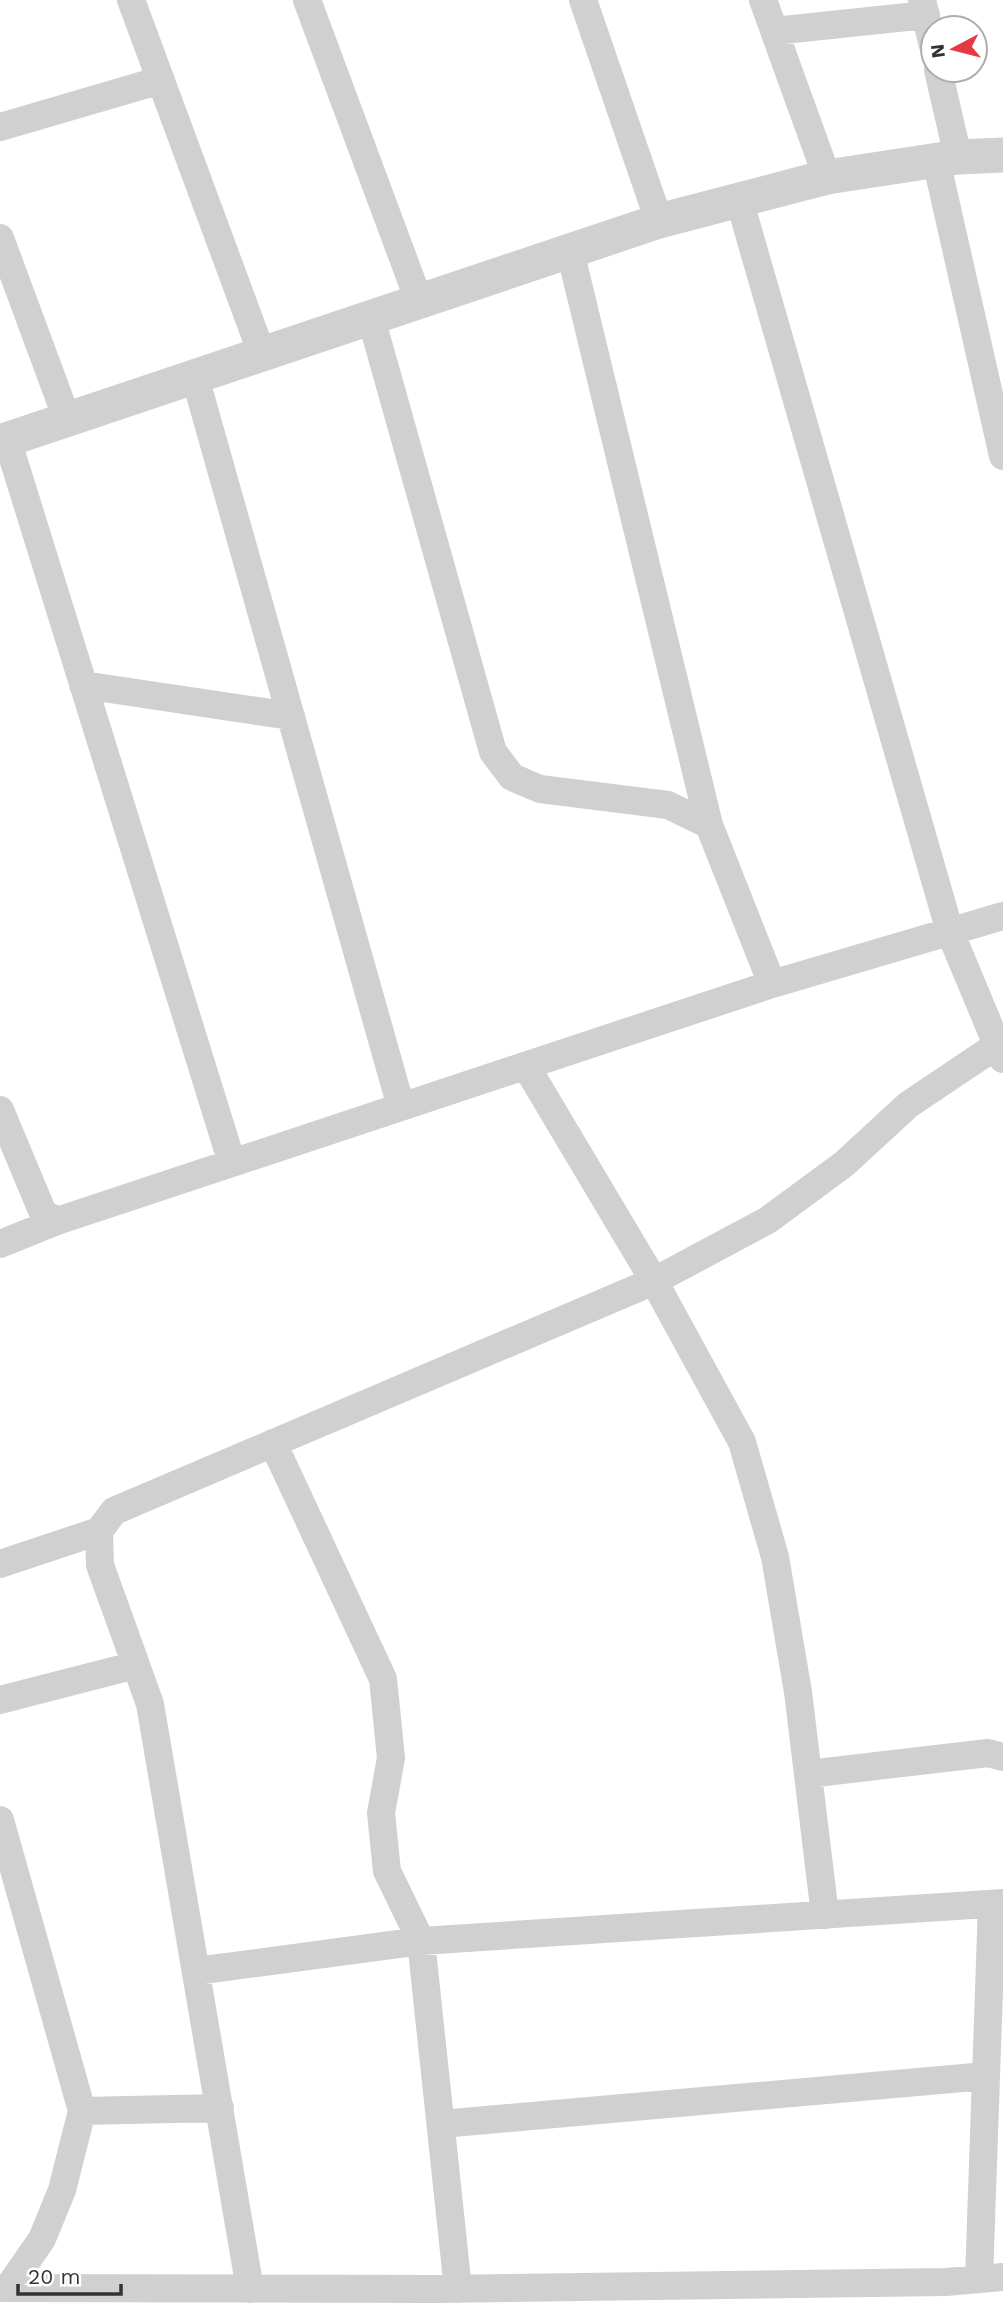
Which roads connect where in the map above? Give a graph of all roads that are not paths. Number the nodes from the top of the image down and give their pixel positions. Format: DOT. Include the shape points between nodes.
graph roads {
  1 [pos="131,0"];
  2 [pos="307,0"];
  3 [pos="583,0"];
  4 [pos="763,0"];
  5 [pos="924,8"];
  6 [pos="774,31"];
  7 [pos="161,80"];
  8 [pos="939,84"];
  9 [pos="0,127"];
  10 [pos="1003,155"];
  11 [pos="947,158"];
  12 [pos="827,177"];
  13 [pos="739,199"];
  14 [pos="659,221"];
  15 [pos="0,239"];
  16 [pos="570,251"];
  17 [pos="419,302"];
  18 [pos="371,317"];
  19 [pos="262,354"];
  20 [pos="195,377"];
  21 [pos="67,419"];
  22 [pos="3,440"];
  23 [pos="1003,456"];
  24 [pos="83,685"];
  25 [pos="291,716"];
  26 [pos="709,825"];
  27 [pos="1003,916"];
  28 [pos="950,932"];
  29 [pos="772,984"];
  30 [pos="1001,1048"];
  31 [pos="526,1066"];
  32 [pos="401,1107"];
  33 [pos="0,1110"];
  34 [pos="232,1163"];
  35 [pos="57,1221"];
  36 [pos="0,1244"];
  37 [pos="654,1281"];
  38 [pos="273,1443"];
  39 [pos="99,1531"];
  40 [pos="0,1564"];
  41 [pos="136,1665"];
  42 [pos="0,1700"];
  43 [pos="1003,1758"];
  44 [pos="808,1774"];
  45 [pos="0,1820"];
  46 [pos="997,1904"];
  47 [pos="825,1915"];
  48 [pos="421,1941"];
  49 [pos="196,1971"];
  50 [pos="986,2076"];
  51 [pos="220,2108"];
  52 [pos="82,2111"];
  53 [pos="441,2124"];
  54 [pos="991,2278"];
  55 [pos="4,2288"];
  56 [pos="250,2289"];
  57 [pos="446,2297"];
  58 [pos="126,2300"];
  1 -- 7 [label="street"];
  2 -- 17 [label="street"];
  3 -- 14 [label="street"];
  4 -- 6 [label="street"];
  5 -- 6 [label="street"];
  6 -- 12 [label="street"];
  7 -- 9 [label="street"];
  7 -- 19 [label="street"];
  8 -- 11 [label="street"];
  10 -- 11 [label="street"];
  11 -- 12 [label="street"];
  11 -- 23 [label="street"];
  12 -- 13 [label="street"];
  13 -- 14 [label="street"];
  13 -- 28 [label="street"];
  14 -- 16 [label="street"];
  15 -- 21 [label="street"];
  16 -- 17 [label="street"];
  16 -- 26 [label="street"];
  17 -- 18 [label="street"];
  18 -- 19 [label="street"];
  18 -- 26 [label="street" via="494,752 512,777 540,789 668,806"];
  19 -- 20 [label="street"];
  20 -- 21 [label="street"];
  20 -- 25 [label="street"];
  21 -- 22 [label="street"];
  22 -- 24 [label="street"];
  24 -- 25 [label="street"];
  24 -- 34 [label="street"];
  25 -- 32 [label="street"];
  26 -- 29 [label="street"];
  27 -- 28 [label="street"];
  28 -- 29 [label="street"];
  28 -- 30 [label="street"];
  29 -- 31 [label="street"];
  30 -- 37 [label="street" via="908,1105 844,1164 768,1220"];
  31 -- 32 [label="street"];
  31 -- 37 [label="street"];
  32 -- 34 [label="street"];
  33 -- 35 [label="street" via="43,1213"];
  34 -- 35 [label="street"];
  35 -- 36 [label="street"];
  37 -- 38 [label="street"];
  37 -- 44 [label="street" via="742,1442 775,1557"];
  38 -- 39 [label="street" via="114,1511"];
  38 -- 48 [label="street" via="383,1679 391,1758 381,1813 387,1871"];
  39 -- 40 [label="street"];
  39 -- 41 [label="street" via="100,1565"];
  41 -- 42 [label="street"];
  41 -- 49 [label="street" via="150,1704"];
  43 -- 44 [label="street" via="988,1753"];
  44 -- 47 [label="street"];
  45 -- 52 [label="street"];
  46 -- 47 [label="street"];
  46 -- 50 [label="street"];
  47 -- 48 [label="street"];
  48 -- 49 [label="street"];
  48 -- 53 [label="street"];
  49 -- 51 [label="street"];
  50 -- 53 [label="street"];
  50 -- 54 [label="street"];
  51 -- 52 [label="street"];
  51 -- 56 [label="street"];
  52 -- 55 [label="street" via="62,2190 42,2239"];
  53 -- 57 [label="street"];
  54 -- 57 [label="street"];
  55 -- 58 [label="street"];
  56 -- 57 [label="street"];
  56 -- 58 [label="street"];
}
